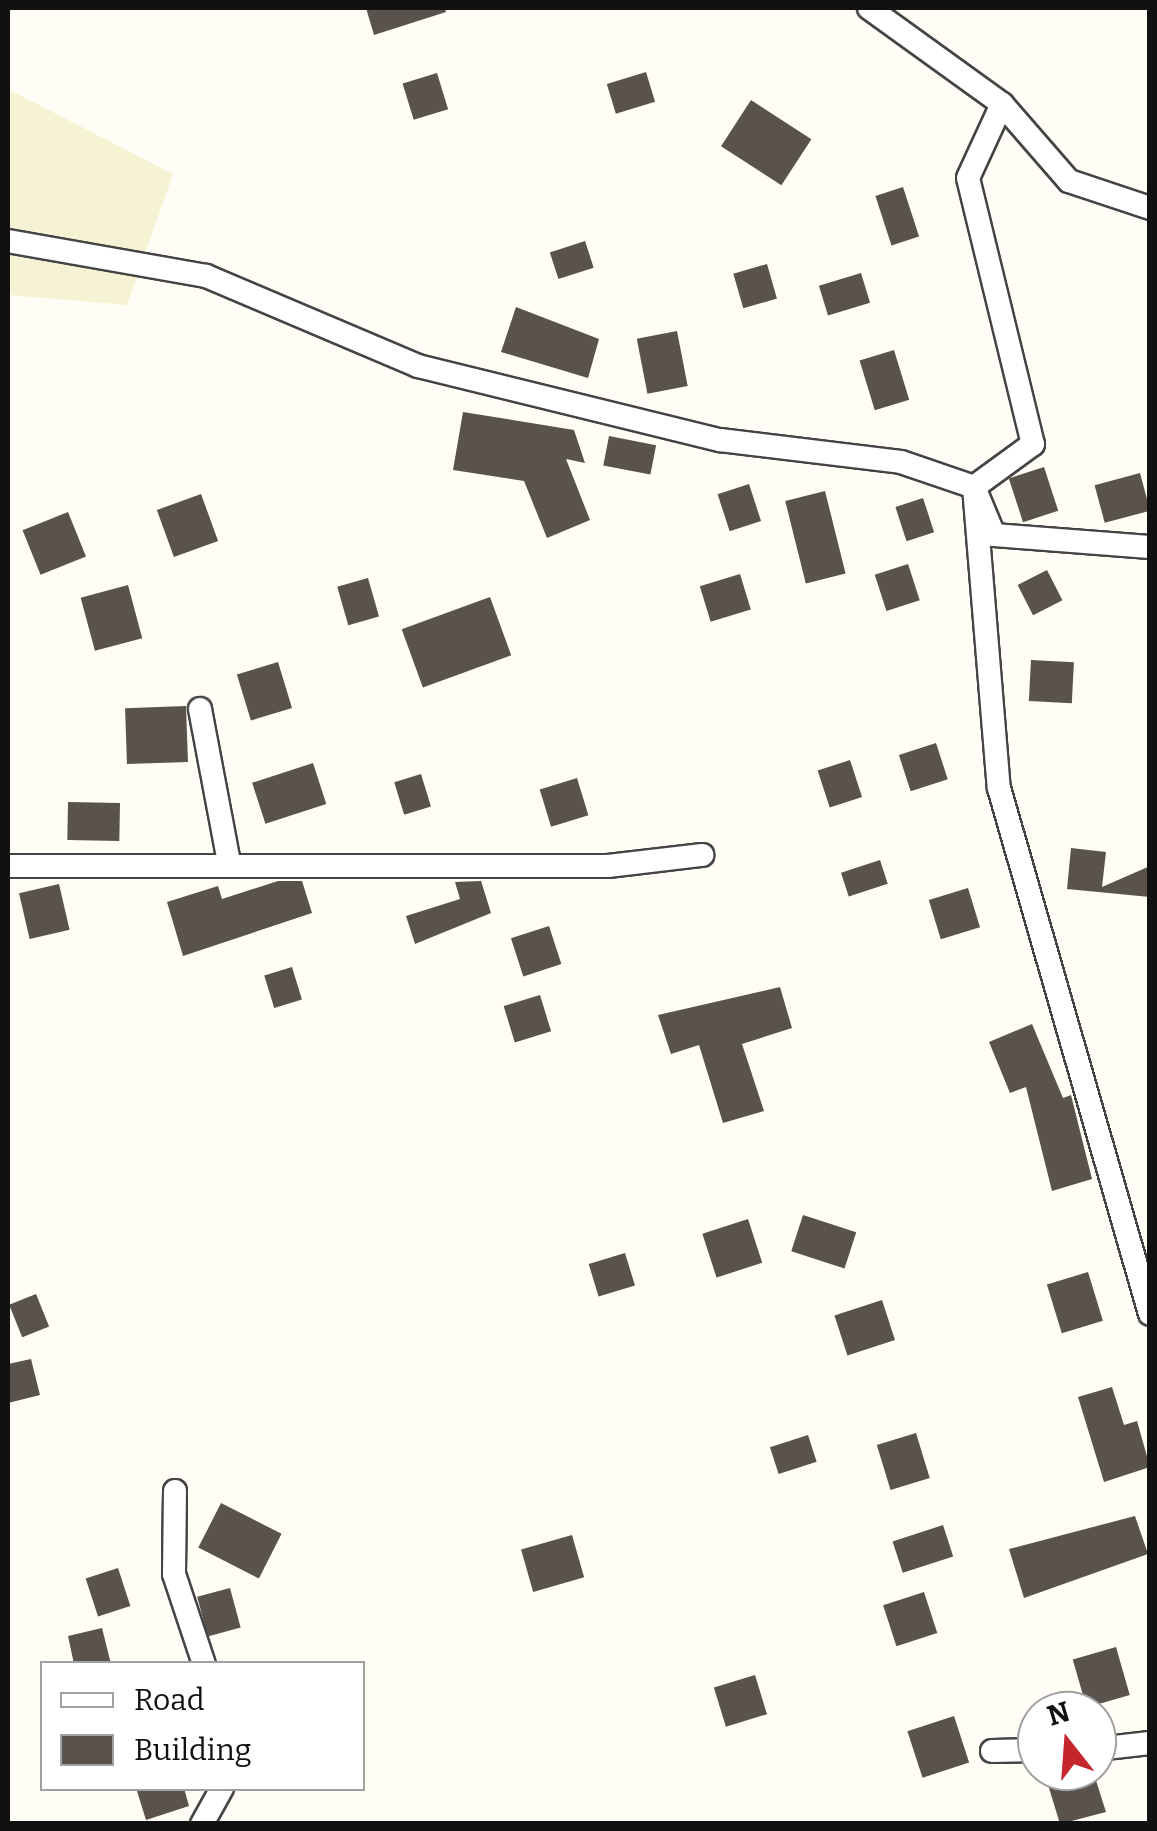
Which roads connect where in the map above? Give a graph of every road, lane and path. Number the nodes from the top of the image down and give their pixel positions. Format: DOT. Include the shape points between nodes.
graph roads {
  1 [pos="869,8"];
  2 [pos="1002,104"];
  3 [pos="1150,208"];
  4 [pos="8,241"];
  5 [pos="974,487"];
  6 [pos="1150,548"];
  7 [pos="200,709"];
  8 [pos="702,855"];
  9 [pos="229,863"];
  10 [pos="8,866"];
  11 [pos="1150,1314"];
  12 [pos="175,1491"];
  13 [pos="203,1661"];
  14 [pos="1150,1743"];
  15 [pos="1117,1746"];
  16 [pos="1017,1750"];
  17 [pos="992,1751"];
  18 [pos="220,1791"];
  19 [pos="202,1824"];
  1 -- 2 [label="street"];
  2 -- 3 [label="street" via="1070,181"];
  2 -- 5 [label="street" via="968,178 1033,444"];
  4 -- 5 [label="street" via="206,276 418,366 720,440 901,462"];
  5 -- 6 [label="street" via="994,535"];
  5 -- 11 [label="street" via="999,788"];
  7 -- 9 [label="street"];
  8 -- 9 [label="street" via="608,866"];
  9 -- 10 [label="street"];
  12 -- 13 [label="street" via="174,1574"];
  14 -- 15 [label="street"];
  16 -- 17 [label="street"];
  18 -- 19 [label="street"];
}
